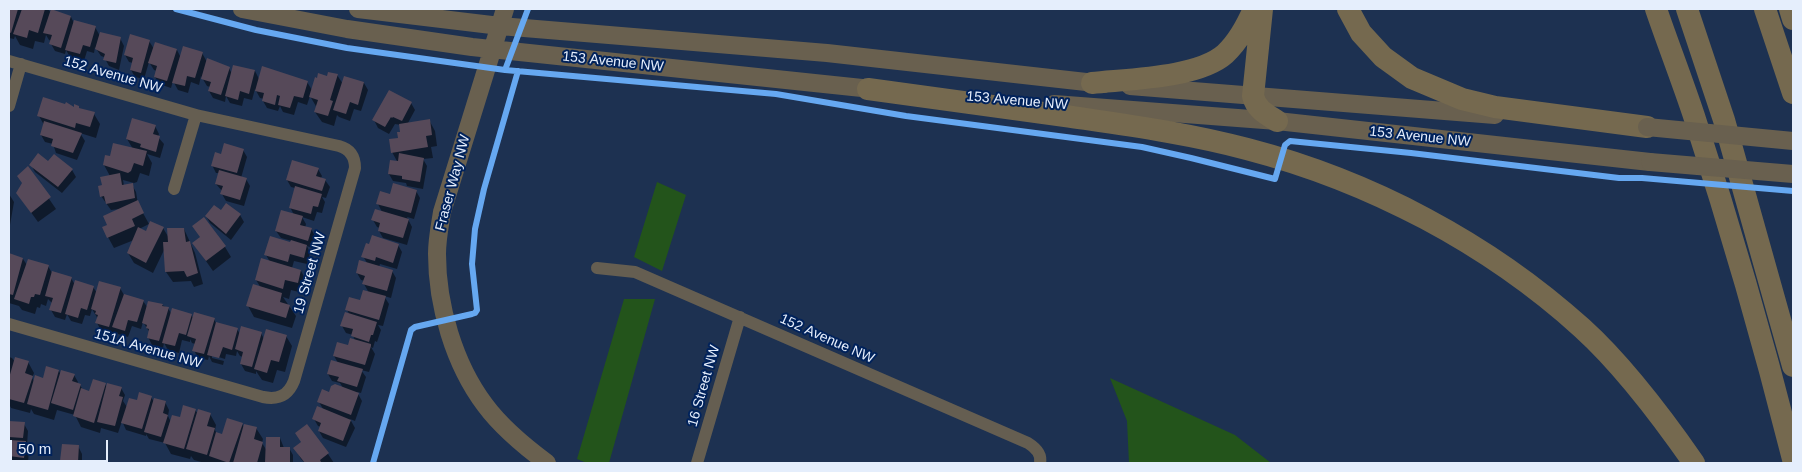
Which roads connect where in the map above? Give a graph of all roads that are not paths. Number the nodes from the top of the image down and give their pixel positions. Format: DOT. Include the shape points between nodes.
graph roads {
  1 [pos="242,9"];
  2 [pos="358,9"];
  3 [pos="505,9"];
  4 [pos="1254,9"];
  5 [pos="1262,9"];
  6 [pos="1348,9"];
  7 [pos="1656,9"];
  8 [pos="1687,9"];
  9 [pos="1765,9"];
  10 [pos="1790,9"];
  11 [pos="1793,19"];
  12 [pos="500,26"];
  13 [pos="492,50"];
  14 [pos="15,62"];
  15 [pos="1092,84"];
  16 [pos="868,89"];
  17 [pos="1793,93"];
  18 [pos="1253,96"];
  19 [pos="9,106"];
  20 [pos="196,115"];
  21 [pos="1277,121"];
  22 [pos="1647,127"];
  23 [pos="1793,140"];
  24 [pos="350,152"];
  25 [pos="1793,174"];
  26 [pos="174,189"];
  27 [pos="597,268"];
  28 [pos="740,317"];
  29 [pos="9,324"];
  30 [pos="1793,366"];
  31 [pos="280,398"];
  32 [pos="528,457"];
  33 [pos="1040,458"];
  34 [pos="1793,459"];
  35 [pos="547,463"];
  36 [pos="697,463"];
  37 [pos="1694,463"];
  1 -- 13 [label="main road, 153 Avenue NW" via="347,29"];
  2 -- 12 [label="main road, 153 Avenue NW"];
  3 -- 12 [label="main road, Fraser Way NW"];
  4 -- 15 [label="highway" via="1238,40 1210,64 1185,73"];
  5 -- 18 [label="highway"];
  6 -- 22 [label="highway" via="1361,34 1383,57 1412,78 1462,99 1495,107"];
  7 -- 34 [label="highway" via="1694,114 1730,230"];
  8 -- 30 [label="highway" via="1724,120"];
  9 -- 17 [label="highway"];
  10 -- 11 [label="highway"];
  12 -- 13 [label="main road, Fraser Way NW"];
  12 -- 15 [label="main road, 153 Avenue NW" via="827,53"];
  13 -- 16 [label="main road, 153 Avenue NW"];
  13 -- 32 [label="main road, Fraser Way NW" via="442,212 437,240 438,267 441,295 454,344 471,383"];
  14 -- 19 [label="street, 152 Avenue NW"];
  14 -- 20 [label="street, 152 Avenue NW"];
  15 -- 18 [label="main road, 153 Avenue NW"];
  16 -- 21 [label="main road, 153 Avenue NW"];
  16 -- 37 [label="highway" via="1137,126 1211,140 1288,161 1379,197 1468,243 1528,282 1584,330 1618,366 1666,422"];
  18 -- 21 [label="highway" via="1259,108"];
  18 -- 22 [label="main road, 153 Avenue NW"];
  20 -- 24 [label="street, 152 Avenue NW" via="339,146"];
  20 -- 26 [label="street"];
  21 -- 25 [label="main road, 153 Avenue NW, bridge" via="1650,162"];
  22 -- 23 [label="main road, 153 Avenue NW, bridge"];
  24 -- 31 [label="street, 19 Street NW" via="355,173 294,381 287,394"];
  27 -- 28 [label="street, 152 Avenue NW" via="635,272"];
  28 -- 33 [label="street, 152 Avenue NW" via="1028,443 1035,447"];
  28 -- 36 [label="street, 16 Street NW"];
  29 -- 31 [label="street, 151A Avenue NW" via="263,397"];
  32 -- 35 [label="main road, Fraser Way NW"];
}
